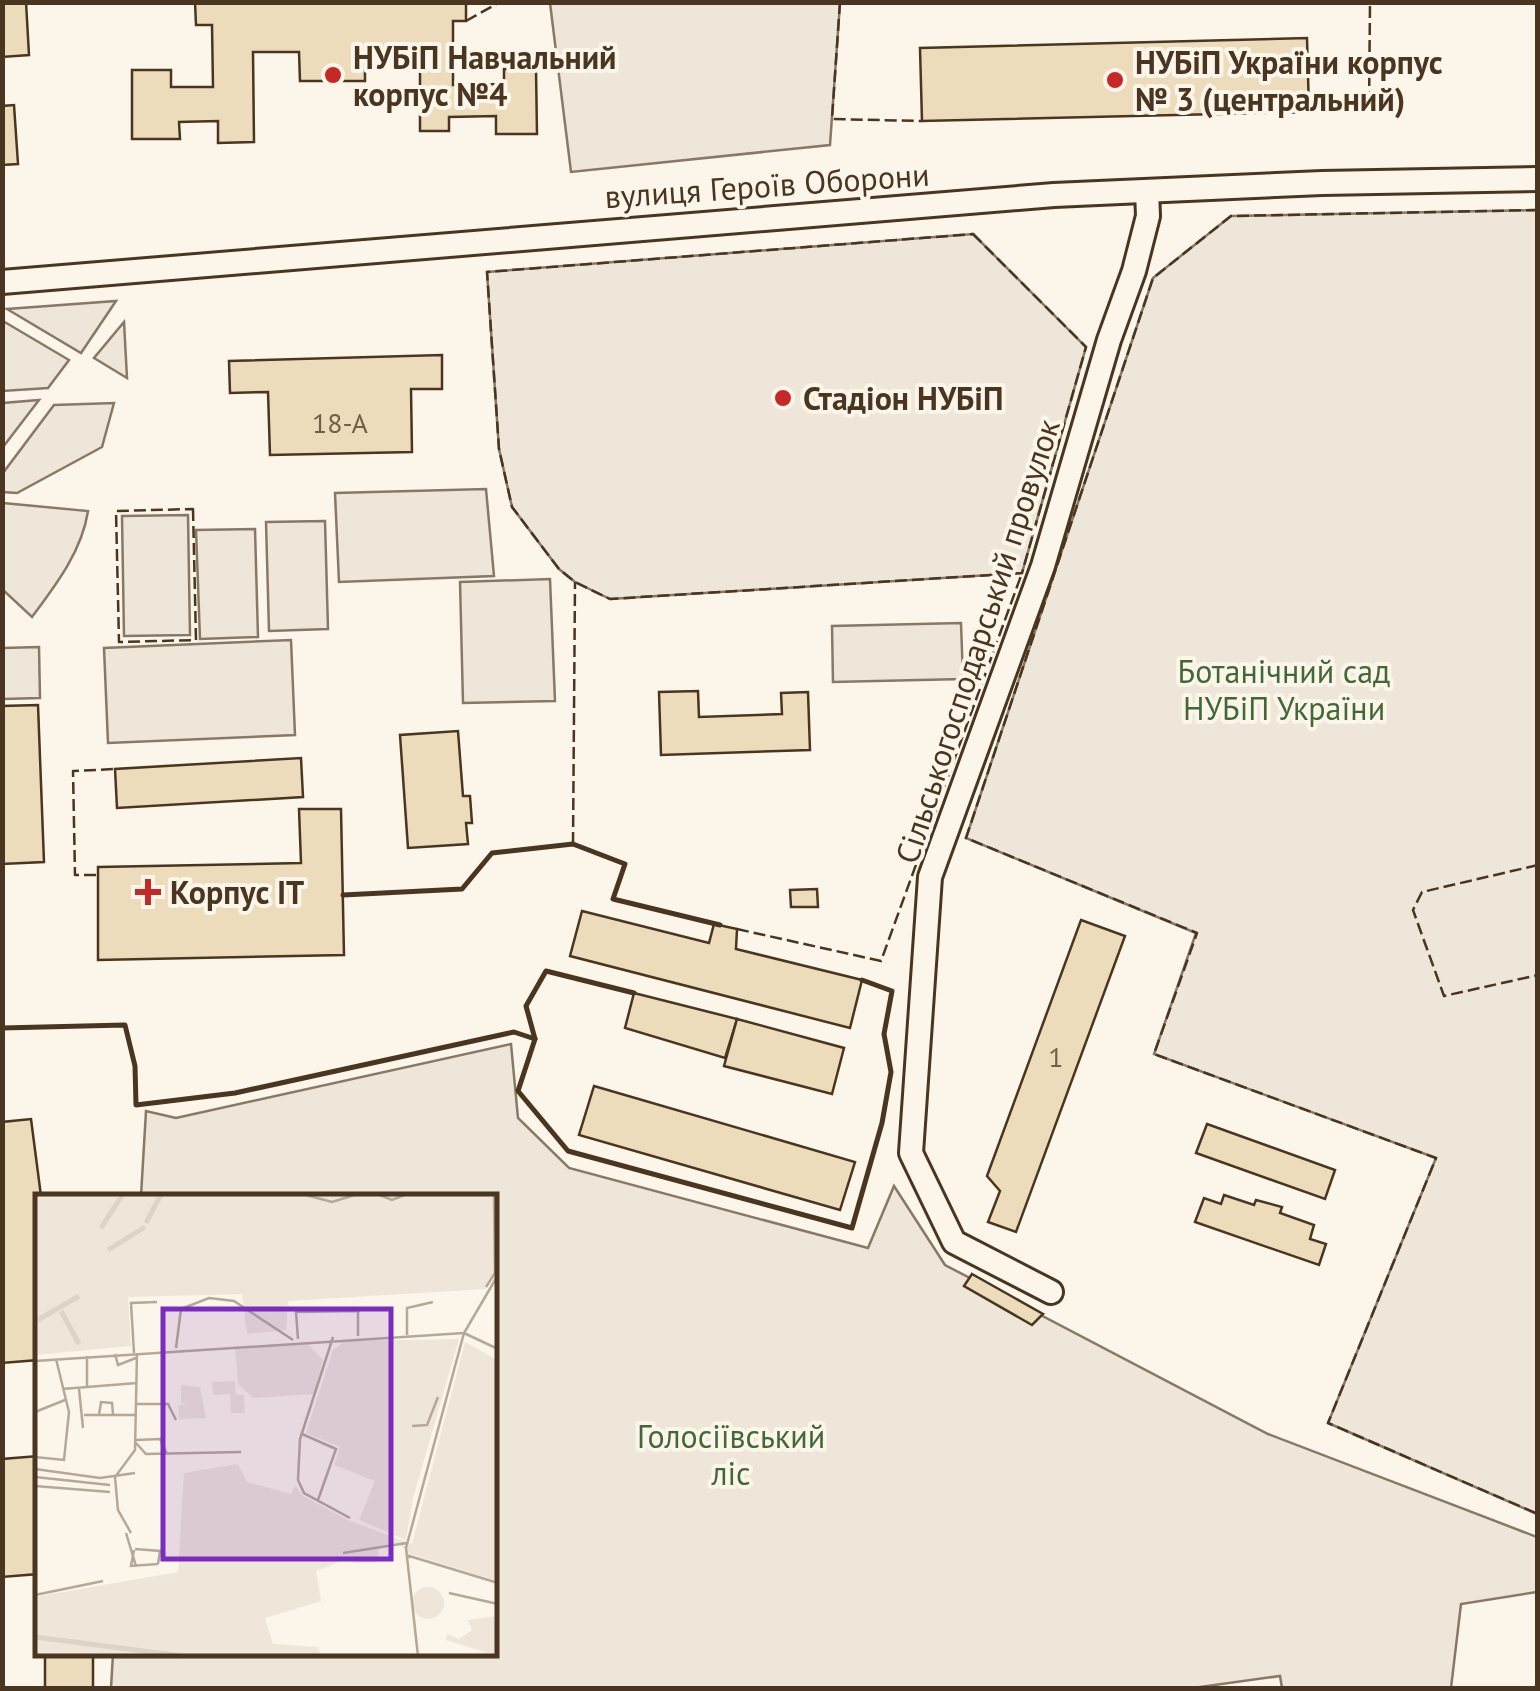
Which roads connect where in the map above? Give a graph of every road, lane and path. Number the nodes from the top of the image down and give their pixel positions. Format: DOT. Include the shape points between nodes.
graph roads {
  1 [pos="1538,179"];
  2 [pos="1147,191"];
  3 [pos="2,282"];
  4 [pos="1051,1292"];
  1 -- 2 [label="street, вулиця Героїв Оборони"];
  2 -- 3 [label="street, вулиця Героїв Оборони"];
  2 -- 4 [label="street, Сільськогосподарський провулок" via="1148,216 1134,270 1043,566 930,877 911,1153 954,1242"];
}
